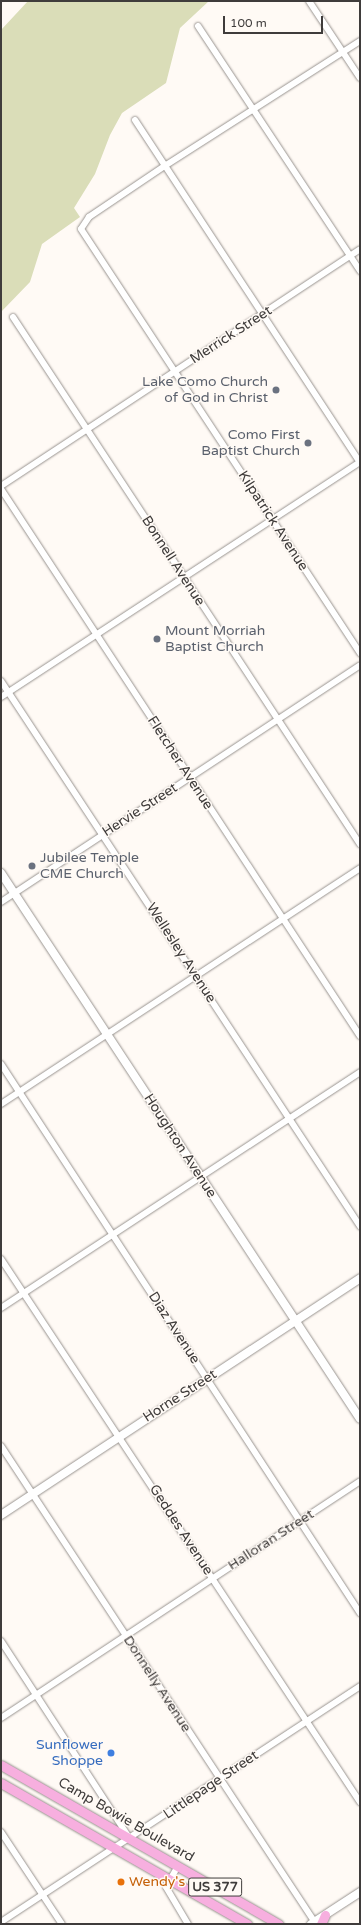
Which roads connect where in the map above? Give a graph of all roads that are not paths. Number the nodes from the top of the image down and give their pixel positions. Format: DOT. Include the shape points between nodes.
graph roads {
  1 [pos="309,1"];
  2 [pos="198,26"];
  3 [pos="360,41"];
  4 [pos="343,52"];
  5 [pos="360,78"];
  6 [pos="253,109"];
  7 [pos="135,120"];
  8 [pos="166,165"];
  9 [pos="360,250"];
  10 [pos="350,256"];
  11 [pos="360,271"];
  12 [pos="263,313"];
  13 [pos="13,317"];
  14 [pos="174,372"];
  15 [pos="87,429"];
  16 [pos="360,462"];
  17 [pos="1,486"];
  18 [pos="1,489"];
  19 [pos="271,518"];
  20 [pos="184,576"];
  21 [pos="96,634"];
  22 [pos="360,653"];
  23 [pos="360,665"];
  24 [pos="1,681"];
  25 [pos="8,692"];
  26 [pos="1,697"];
  27 [pos="278,719"];
  28 [pos="190,777"];
  29 [pos="102,835"];
  30 [pos="360,844"];
  31 [pos="360,868"];
  32 [pos="1,873"];
  33 [pos="14,893"];
  34 [pos="1,902"];
  35 [pos="283,919"];
  36 [pos="196,976"];
  37 [pos="107,1034"];
  38 [pos="360,1036"];
  39 [pos="1,1064"];
  40 [pos="360,1072"];
  41 [pos="19,1092"];
  42 [pos="1,1104"];
  43 [pos="289,1119"];
  44 [pos="200,1177"];
  45 [pos="360,1226"];
  46 [pos="112,1234"];
  47 [pos="1,1259"];
  48 [pos="360,1278"];
  49 [pos="23,1293"];
  50 [pos="1,1308"];
  51 [pos="295,1321"];
  52 [pos="207,1379"];
  53 [pos="360,1419"];
  54 [pos="120,1436"];
  55 [pos="1,1446"];
  56 [pos="360,1482"];
  57 [pos="32,1494"];
  58 [pos="1,1515"];
  59 [pos="300,1521"];
  60 [pos="212,1579"];
  61 [pos="360,1613"];
  62 [pos="125,1636"];
  63 [pos="1,1641"];
  64 [pos="360,1686"];
  65 [pos="36,1694"];
  66 [pos="1,1718"];
  67 [pos="306,1722"];
  68 [pos="1,1765"];
  69 [pos="219,1779"];
  70 [pos="1,1783"];
  71 [pos="360,1802"];
  72 [pos="1,1832"];
  73 [pos="130,1839"];
  74 [pos="114,1848"];
  75 [pos="178,1866"];
  76 [pos="170,1879"];
  77 [pos="360,1892"];
  78 [pos="42,1895"];
  79 [pos="325,1914"];
  80 [pos="1,1922"];
  81 [pos="315,1923"];
  82 [pos="62,1924"];
  83 [pos="188,1924"];
  84 [pos="247,1924"];
  85 [pos="279,1924"];
  1 -- 4 [label="street"];
  2 -- 6 [label="street"];
  3 -- 4 [label="street"];
  4 -- 5 [label="street"];
  4 -- 6 [label="street"];
  6 -- 8 [label="street"];
  6 -- 10 [label="street"];
  7 -- 8 [label="street"];
  8 -- 12 [label="street"];
  8 -- 14 [label="street, Kilpatrick Avenue" via="89,216 81,229"];
  9 -- 10 [label="street, Merrick Street"];
  10 -- 11 [label="street"];
  10 -- 12 [label="street, Merrick Street"];
  12 -- 14 [label="street, Merrick Street"];
  12 -- 16 [label="street"];
  13 -- 15 [label="street, Bonnell Avenue"];
  14 -- 15 [label="street, Merrick Street"];
  14 -- 19 [label="street, Kilpatrick Avenue"];
  15 -- 17 [label="street, Merrick Street"];
  15 -- 20 [label="street, Bonnell Avenue"];
  16 -- 19 [label="street"];
  18 -- 21 [label="street, Fletcher Avenue"];
  19 -- 20 [label="street"];
  19 -- 22 [label="street, Kilpatrick Avenue"];
  20 -- 21 [label="street"];
  20 -- 27 [label="street, Bonnell Avenue"];
  21 -- 25 [label="street"];
  21 -- 28 [label="street, Fletcher Avenue"];
  23 -- 27 [label="street, Hervie Street"];
  24 -- 25 [label="street, Wellesley Avenue"];
  25 -- 26 [label="street"];
  25 -- 29 [label="street, Wellesley Avenue"];
  27 -- 28 [label="street, Hervie Street"];
  27 -- 30 [label="street, Bonnell Avenue"];
  28 -- 29 [label="street, Hervie Street"];
  28 -- 35 [label="street, Fletcher Avenue"];
  29 -- 33 [label="street, Hervie Street"];
  29 -- 36 [label="street, Wellesley Avenue"];
  31 -- 35 [label="street"];
  32 -- 33 [label="street, Houghton Avenue"];
  33 -- 34 [label="street, Hervie Street"];
  33 -- 37 [label="street, Houghton Avenue"];
  35 -- 36 [label="street"];
  35 -- 38 [label="street, Fletcher Avenue"];
  36 -- 37 [label="street"];
  36 -- 43 [label="street, Wellesley Avenue"];
  37 -- 41 [label="street"];
  37 -- 44 [label="street, Houghton Avenue"];
  39 -- 41 [label="street, Diaz Avenue"];
  40 -- 43 [label="street"];
  41 -- 42 [label="street"];
  41 -- 46 [label="street, Diaz Avenue"];
  43 -- 44 [label="street"];
  43 -- 45 [label="street, Wellesley Avenue"];
  44 -- 46 [label="street"];
  44 -- 51 [label="street, Houghton Avenue"];
  46 -- 49 [label="street"];
  46 -- 52 [label="street, Diaz Avenue"];
  47 -- 49 [label="street, Geddes Avenue"];
  48 -- 51 [label="street, Horne Street"];
  49 -- 50 [label="street"];
  49 -- 54 [label="street, Geddes Avenue"];
  51 -- 52 [label="street, Horne Street"];
  51 -- 53 [label="street, Houghton Avenue"];
  52 -- 54 [label="street, Horne Street"];
  52 -- 59 [label="street, Diaz Avenue"];
  54 -- 57 [label="street, Horne Street"];
  54 -- 60 [label="street, Geddes Avenue"];
  55 -- 57 [label="street, Donnelly Avenue"];
  56 -- 59 [label="street, Halloran Street"];
  57 -- 58 [label="street, Horne Street"];
  57 -- 62 [label="street, Donnelly Avenue"];
  59 -- 60 [label="street, Halloran Street"];
  59 -- 61 [label="street, Diaz Avenue"];
  60 -- 62 [label="street, Halloran Street"];
  60 -- 67 [label="street, Geddes Avenue"];
  62 -- 65 [label="street, Halloran Street"];
  62 -- 69 [label="street, Donnelly Avenue"];
  63 -- 65 [label="street"];
  64 -- 67 [label="street, Littlepage Street"];
  65 -- 66 [label="street, Halloran Street"];
  65 -- 73 [label="street"];
  67 -- 69 [label="street, Littlepage Street"];
  67 -- 71 [label="street, Geddes Avenue"];
  68 -- 73 [label="main road, Camp Bowie Boulevard / US 377"];
  69 -- 73 [label="street, Littlepage Street"];
  69 -- 81 [label="street, Donnelly Avenue"];
  70 -- 74 [label="main road, Camp Bowie Boulevard / US 377"];
  72 -- 78 [label="street"];
  73 -- 74 [label="street, Littlepage Street"];
  73 -- 75 [label="main road, Camp Bowie Boulevard / US 377"];
  74 -- 76 [label="main road, Camp Bowie Boulevard / US 377"];
  74 -- 78 [label="street, Littlepage Street"];
  75 -- 76 [label="street"];
  75 -- 85 [label="main road, Camp Bowie Boulevard / US 377"];
  76 -- 83 [label="street" via="166,1887 169,1895"];
  76 -- 84 [label="main road, Camp Bowie Boulevard / US 377"];
  77 -- 79 [label="street"];
  78 -- 80 [label="street, Littlepage Street"];
  78 -- 82 [label="street"];
  79 -- 81 [label="main road"];
}
